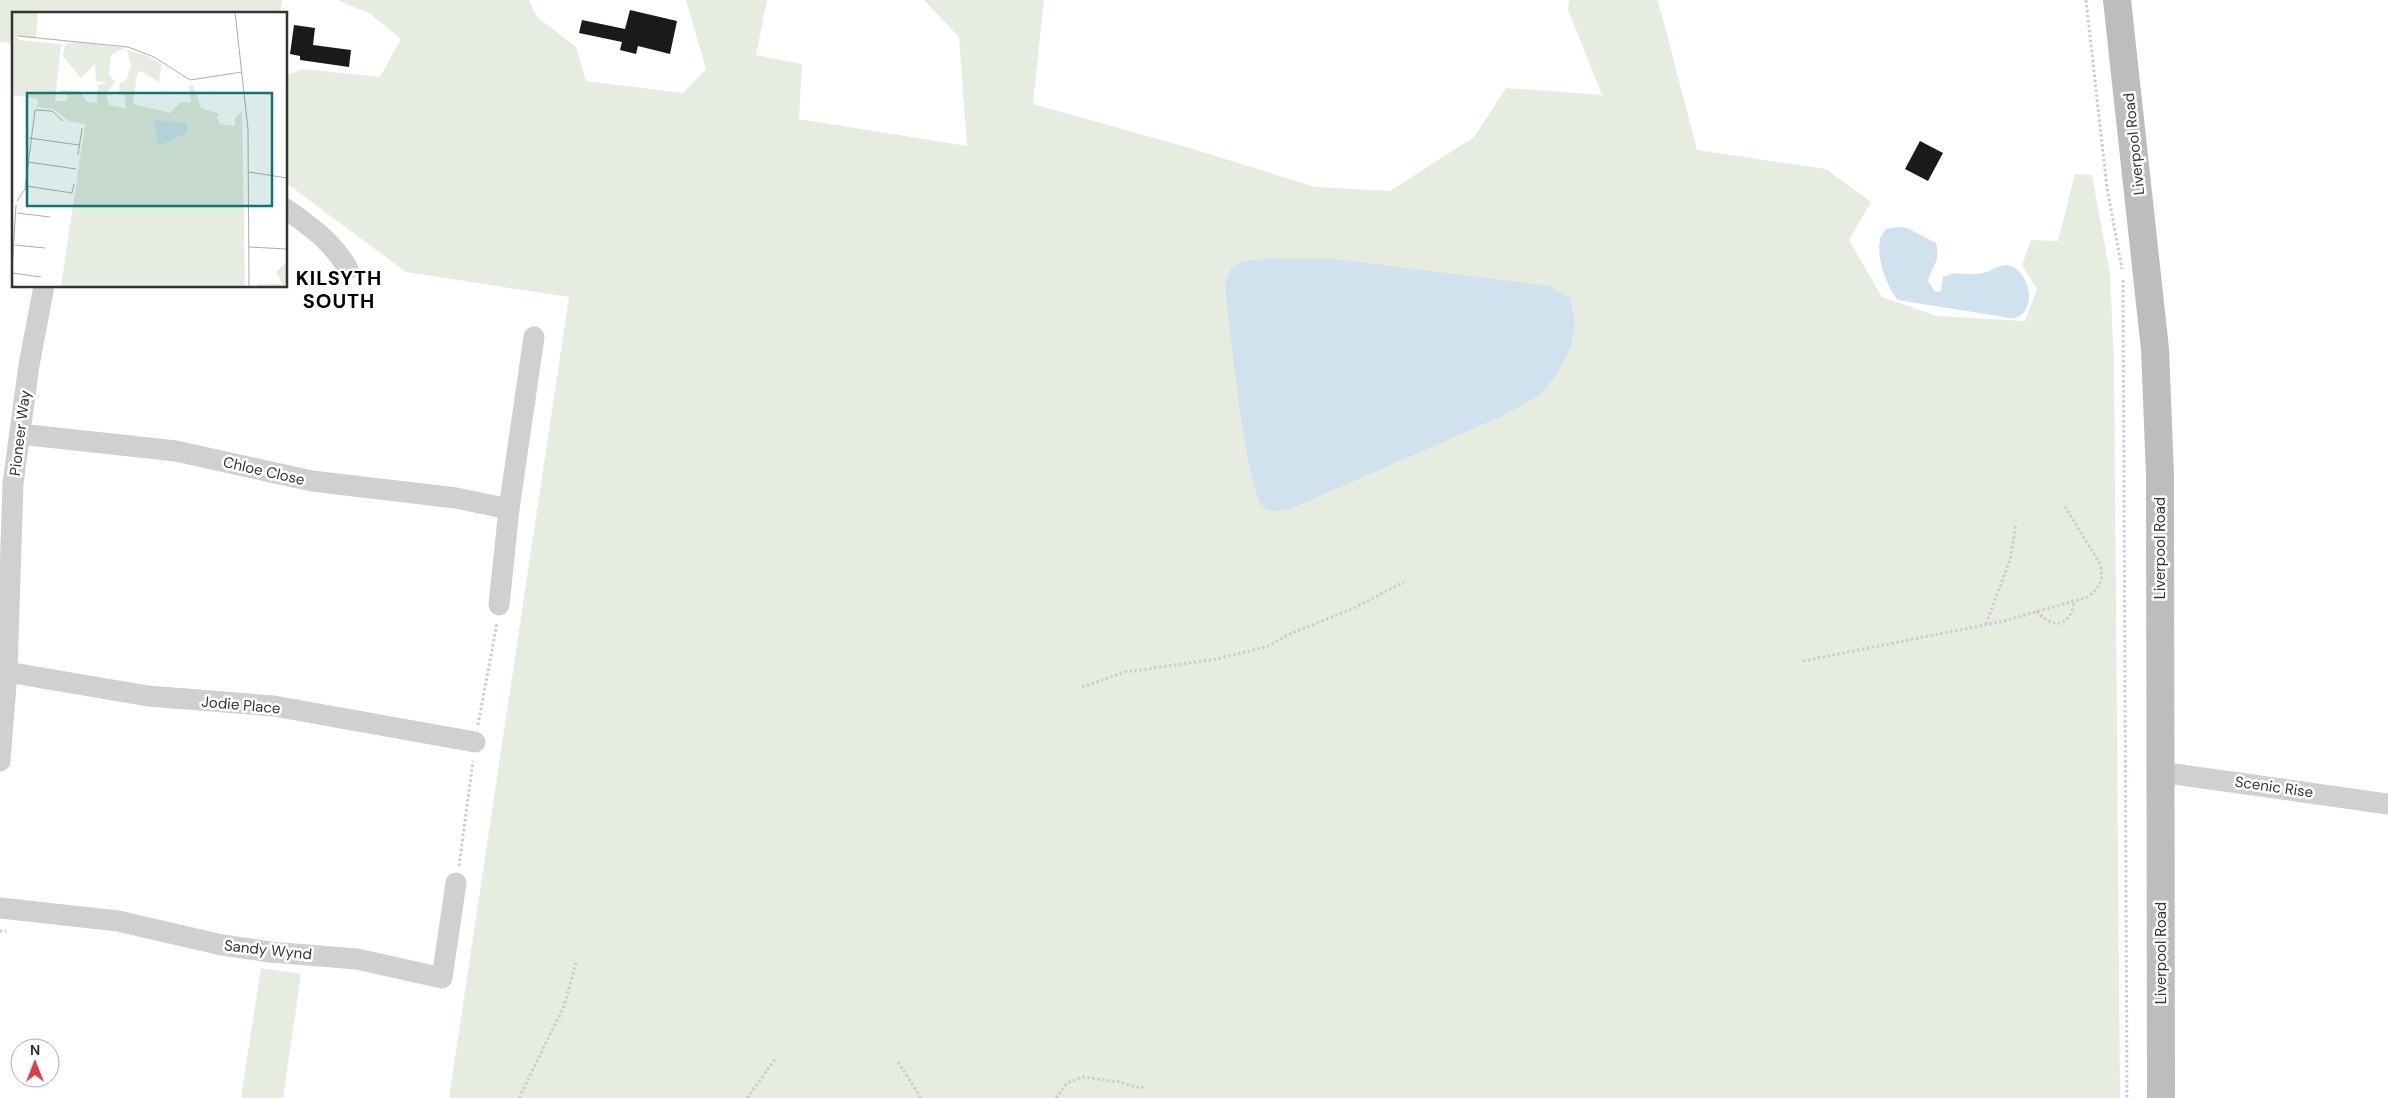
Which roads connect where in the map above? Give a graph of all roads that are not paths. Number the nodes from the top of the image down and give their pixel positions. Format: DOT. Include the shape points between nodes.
graph roads {
  1 [pos="2116,0"];
  2 [pos="288,210"];
  3 [pos="348,269"];
  4 [pos="44,288"];
  5 [pos="534,337"];
  6 [pos="20,434"];
  7 [pos="509,509"];
  8 [pos="499,605"];
  9 [pos="7,672"];
  10 [pos="475,742"];
  11 [pos="0,761"];
  12 [pos="2160,772"];
  13 [pos="2388,804"];
  14 [pos="456,883"];
  15 [pos="0,908"];
  16 [pos="2161,1098"];
  1 -- 12 [label="main road, Liverpool Road" via="2155,349 2160,475"];
  2 -- 3 [label="street" via="337,250"];
  4 -- 6 [label="street, Pioneer Way"];
  5 -- 7 [label="street"];
  6 -- 7 [label="street, Chloe Close" via="176,451 312,481 456,498"];
  6 -- 9 [label="street, Pioneer Way" via="13,483"];
  7 -- 8 [label="street"];
  9 -- 10 [label="street, Jodie Place" via="148,696 274,706"];
  9 -- 11 [label="street, Pioneer Way"];
  12 -- 13 [label="street, Scenic Rise"];
  12 -- 16 [label="main road, Liverpool Road"];
  14 -- 15 [label="street, Sandy Wynd" via="442,978 357,960 222,945 118,921"];
}
